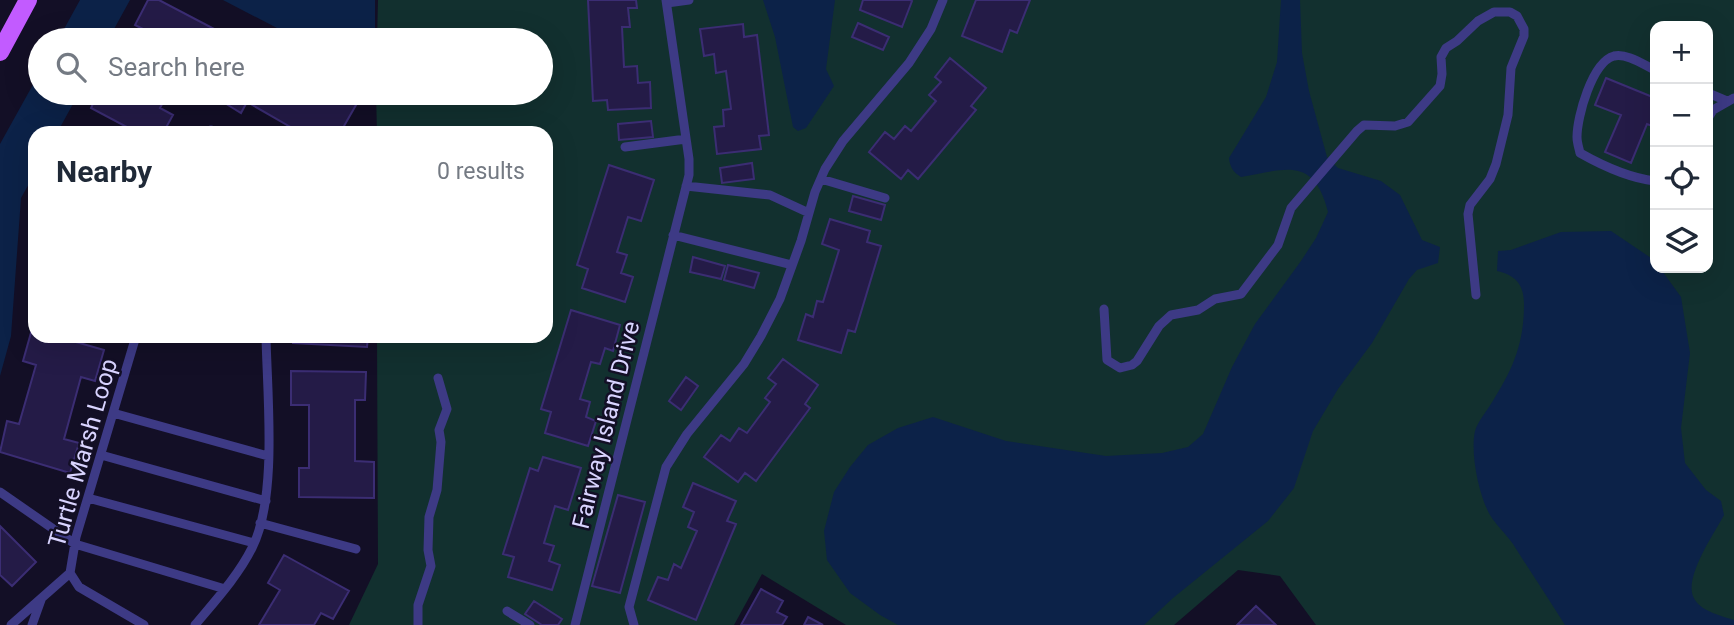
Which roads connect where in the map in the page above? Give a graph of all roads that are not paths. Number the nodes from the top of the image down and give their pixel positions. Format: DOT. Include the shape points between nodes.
graph roads {
  1 [pos="28,0"];
  2 [pos="689,0"];
  3 [pos="943,0"];
  4 [pos="667,1"];
  5 [pos="0,51"];
  6 [pos="1650,68"];
  7 [pos="1713,94"];
  8 [pos="1730,99"];
  9 [pos="1713,110"];
  10 [pos="686,139"];
  11 [pos="625,147"];
  12 [pos="821,179"];
  13 [pos="1650,180"];
  14 [pos="686,186"];
  15 [pos="884,198"];
  16 [pos="809,213"];
  17 [pos="673,235"];
  18 [pos="792,265"];
  19 [pos="1476,295"];
  20 [pos="1104,309"];
  21 [pos="134,343"];
  22 [pos="266,343"];
  23 [pos="438,378"];
  24 [pos="113,413"];
  25 [pos="101,455"];
  26 [pos="268,456"];
  27 [pos="0,492"];
  28 [pos="88,498"];
  29 [pos="266,501"];
  30 [pos="260,523"];
  31 [pos="254,543"];
  32 [pos="75,544"];
  33 [pos="356,549"];
  34 [pos="70,573"];
  35 [pos="225,589"];
  36 [pos="41,598"];
  37 [pos="507,611"];
  38 [pos="11,625"];
  39 [pos="32,625"];
  40 [pos="144,625"];
  41 [pos="195,625"];
  42 [pos="418,625"];
  43 [pos="530,625"];
  44 [pos="575,625"];
  45 [pos="634,625"];
  1 -- 5 [label="main road"];
  2 -- 4 [label="lane"];
  3 -- 12 [label="lane" via="909,63 843,141"];
  4 -- 10 [label="lane, Fairway Island Drive"];
  6 -- 13 [label="lane" via="1615,56 1601,64 1592,78 1576,140 1580,153"];
  7 -- 8 [label="lane"];
  8 -- 9 [label="lane"];
  10 -- 11 [label="lane"];
  10 -- 14 [label="lane, Fairway Island Drive"];
  12 -- 15 [label="lane"];
  12 -- 16 [label="lane"];
  14 -- 16 [label="lane" via="770,195"];
  14 -- 17 [label="lane, Fairway Island Drive"];
  16 -- 18 [label="lane"];
  17 -- 18 [label="lane"];
  17 -- 44 [label="lane, Fairway Island Drive"];
  18 -- 45 [label="lane" via="780,299 744,364 666,467 629,607"];
  19 -- 20 [label="lane" via="1468,214 1496,164 1508,115 1511,68 1524,36 1517,16 1502,10 1478,21 1443,53 1440,86 1408,122 1364,125 1291,208 1278,245 1241,294 1171,316 1132,365 1120,368 1107,360"];
  21 -- 24 [label="lane, Turtle Marsh Loop"];
  22 -- 26 [label="lane"];
  23 -- 42 [label="lane" via="447,409 439,430 437,490 429,517 431,566 418,605"];
  24 -- 25 [label="lane, Turtle Marsh Loop"];
  24 -- 26 [label="lane"];
  25 -- 28 [label="lane, Turtle Marsh Loop"];
  25 -- 29 [label="lane"];
  26 -- 29 [label="lane"];
  27 -- 32 [label="lane"];
  28 -- 31 [label="lane"];
  28 -- 32 [label="lane, Turtle Marsh Loop"];
  29 -- 30 [label="lane"];
  30 -- 31 [label="lane"];
  30 -- 33 [label="lane"];
  31 -- 35 [label="lane"];
  32 -- 34 [label="lane, Turtle Marsh Loop"];
  32 -- 35 [label="lane"];
  34 -- 36 [label="lane"];
  34 -- 40 [label="lane, Turtle Marsh Loop" via="79,587"];
  35 -- 41 [label="lane"];
  36 -- 38 [label="lane"];
  36 -- 39 [label="lane"];
  37 -- 43 [label="lane"];
}
